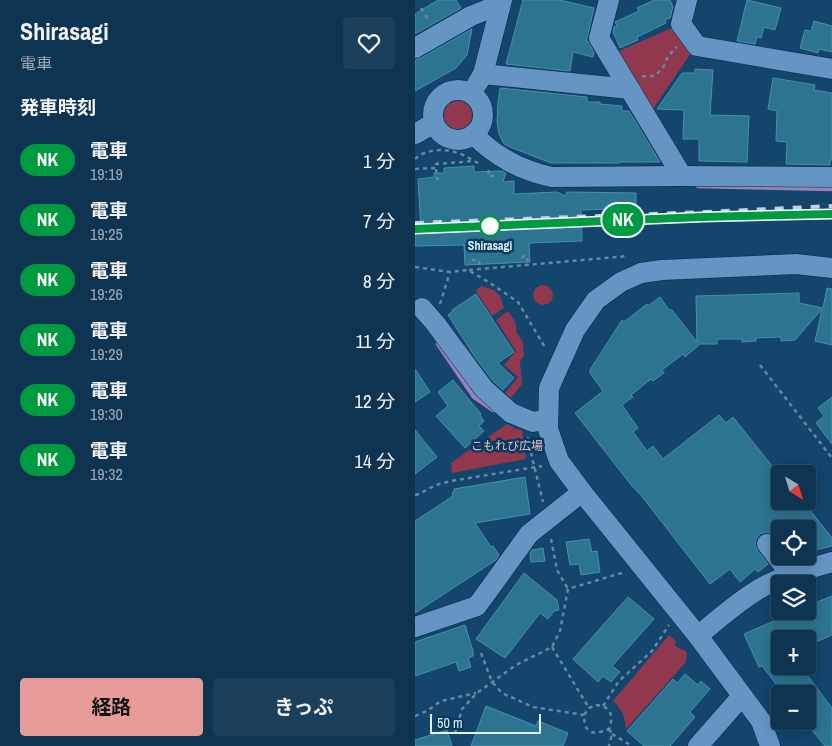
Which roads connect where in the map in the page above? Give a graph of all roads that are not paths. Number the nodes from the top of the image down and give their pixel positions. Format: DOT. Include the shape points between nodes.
graph roads {
  1 [pos="609,0"];
  2 [pos="687,0"];
  3 [pos="501,4"];
  4 [pos="415,48"];
  5 [pos="832,69"];
  6 [pos="483,74"];
  7 [pos="634,80"];
  8 [pos="471,93"];
  9 [pos="434,123"];
  10 [pos="415,134"];
  11 [pos="473,134"];
  12 [pos="682,176"];
  13 [pos="832,177"];
  14 [pos="832,268"];
  15 [pos="429,316"];
  16 [pos="548,420"];
  17 [pos="582,492"];
  18 [pos="767,544"];
  19 [pos="832,562"];
  20 [pos="791,575"];
  21 [pos="771,584"];
  22 [pos="415,627"];
  23 [pos="698,636"];
  24 [pos="742,696"];
  25 [pos="698,746"];
  26 [pos="770,746"];
  1 -- 7 [label="street" via="599,38"];
  2 -- 5 [label="street" via="681,24 697,46"];
  3 -- 4 [label="street" via="471,16"];
  3 -- 6 [label="street"];
  6 -- 7 [label="street"];
  6 -- 8 [label="street"];
  7 -- 12 [label="street"];
  8 -- 9 [label="street" via="453,90 445,93 434,107"];
  8 -- 11 [label="street" via="480,102 483,116 482,123"];
  9 -- 10 [label="street"];
  9 -- 11 [label="street" via="444,136 451,139 459,140"];
  11 -- 12 [label="street" via="513,165 536,174 552,177"];
  12 -- 13 [label="street"];
  14 -- 16 [label="street" via="796,264 662,270 641,273 621,282 596,300 575,330 549,388"];
  15 -- 16 [label="street" via="490,395 511,413 533,422"];
  16 -- 17 [label="street" via="547,429 559,461"];
  17 -- 22 [label="street" via="529,534 477,606"];
  17 -- 23 [label="street"];
  18 -- 20 [label="street"];
  19 -- 20 [label="street"];
  21 -- 23 [label="street" via="729,609"];
  23 -- 24 [label="street"];
  24 -- 25 [label="street"];
  24 -- 26 [label="street" via="761,721"];
}
